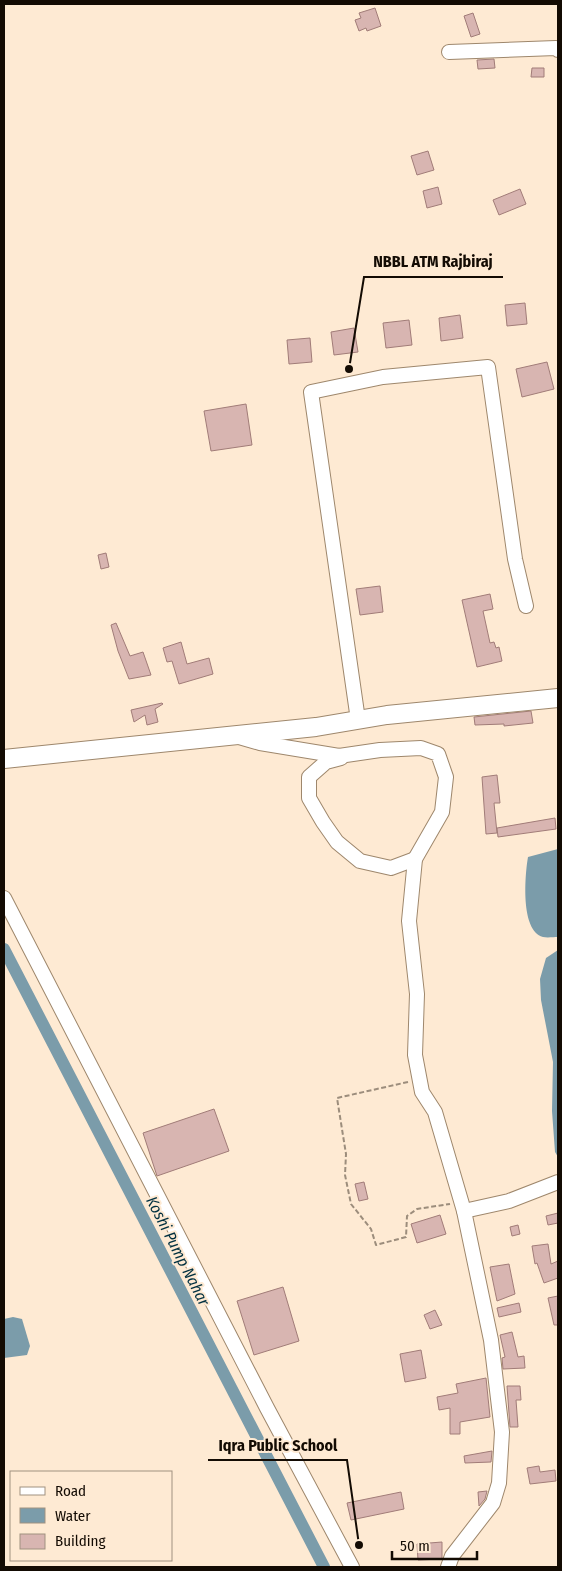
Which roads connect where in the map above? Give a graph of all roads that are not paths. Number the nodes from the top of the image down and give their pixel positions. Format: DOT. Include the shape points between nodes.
graph roads {
  1 [pos="558,50"];
  2 [pos="449,52"];
  3 [pos="526,606"];
  4 [pos="558,698"];
  5 [pos="358,720"];
  6 [pos="233,735"];
  7 [pos="380,750"];
  8 [pos="4,759"];
  9 [pos="416,859"];
  10 [pos="4,898"];
  11 [pos="558,1182"];
  12 [pos="463,1208"];
  13 [pos="352,1567"];
  14 [pos="448,1567"];
  1 -- 2 [label="street"];
  3 -- 5 [label="street" via="515,559 488,366 383,377 311,392"];
  4 -- 5 [label="street"];
  5 -- 6 [label="street"];
  6 -- 7 [label="street" via="260,743 339,756"];
  6 -- 8 [label="street"];
  7 -- 9 [label="street" via="421,748 438,754 446,777 442,812"];
  7 -- 9 [label="street" via="326,762 309,777 309,798 337,842 360,861 391,868"];
  9 -- 12 [label="street" via="409,921 417,994 415,1055 422,1092 435,1112"];
  10 -- 13 [label="street"];
  11 -- 12 [label="street" via="509,1201"];
  12 -- 14 [label="street" via="491,1340 502,1432 499,1483 493,1503 452,1556"];
}
